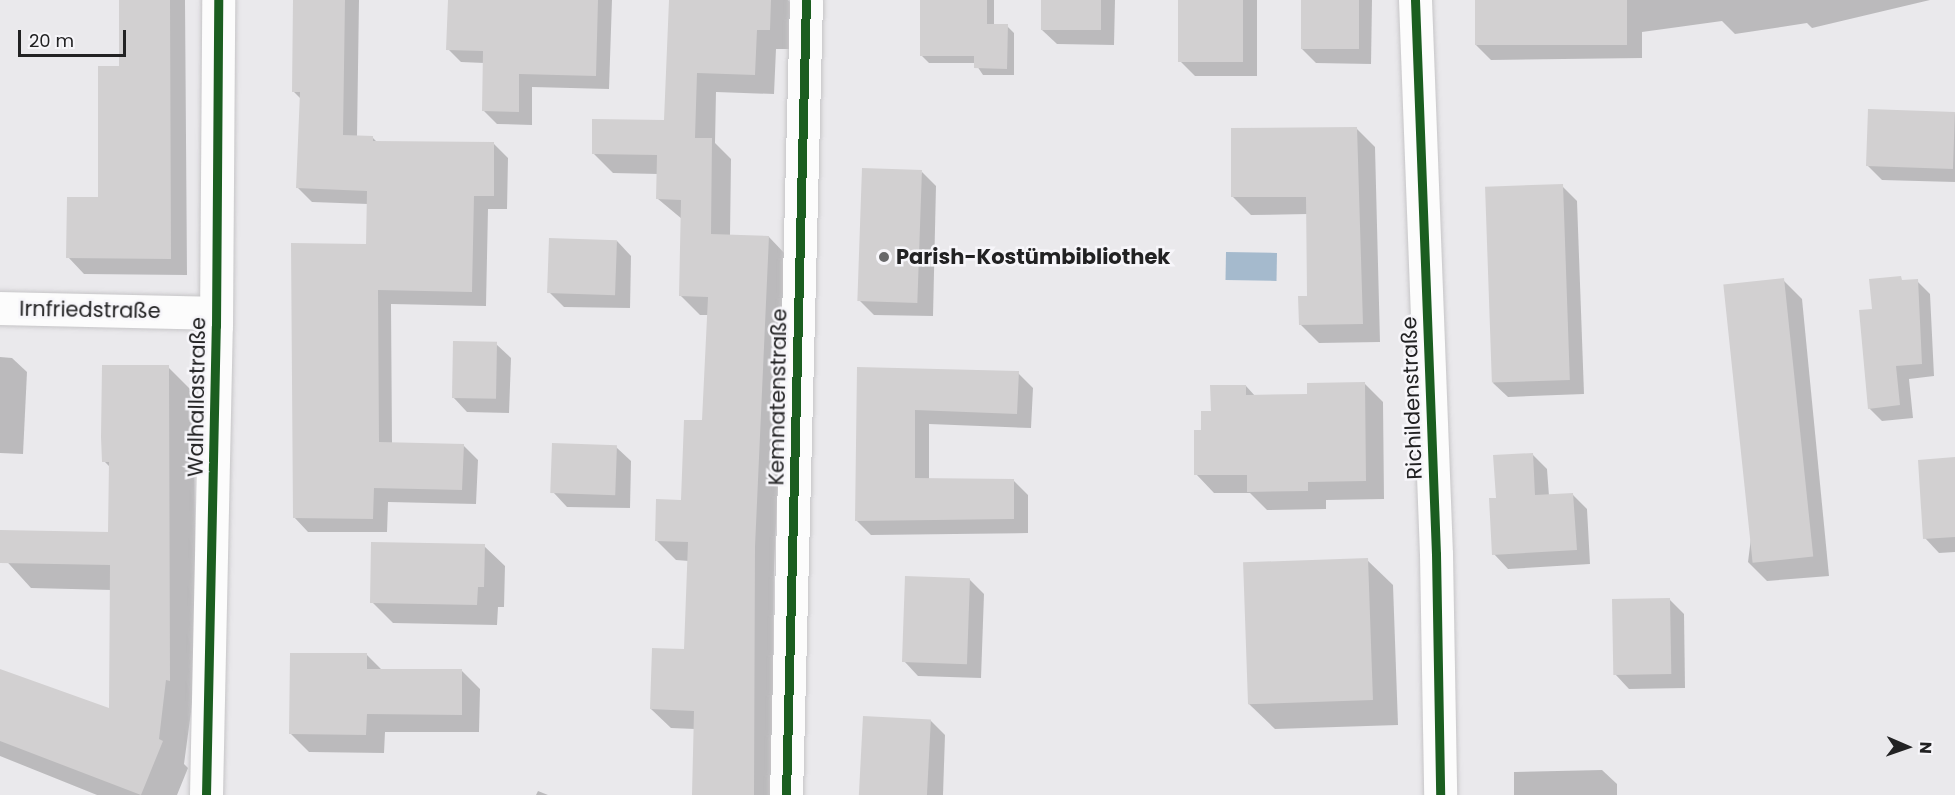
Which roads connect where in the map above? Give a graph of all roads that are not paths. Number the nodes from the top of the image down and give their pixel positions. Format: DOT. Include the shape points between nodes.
graph roads {
  1 [pos="218,0"];
  2 [pos="806,0"];
  3 [pos="1415,0"];
  4 [pos="0,308"];
  5 [pos="216,314"];
  6 [pos="207,795"];
  7 [pos="786,795"];
  8 [pos="1440,795"];
  1 -- 5 [label="street, Walhallastraße"];
  2 -- 7 [label="street, Kemnatenstraße"];
  3 -- 8 [label="street, Richildenstraße"];
  4 -- 5 [label="street, Irnfriedstraße"];
  5 -- 6 [label="street, Walhallastraße"];
}
